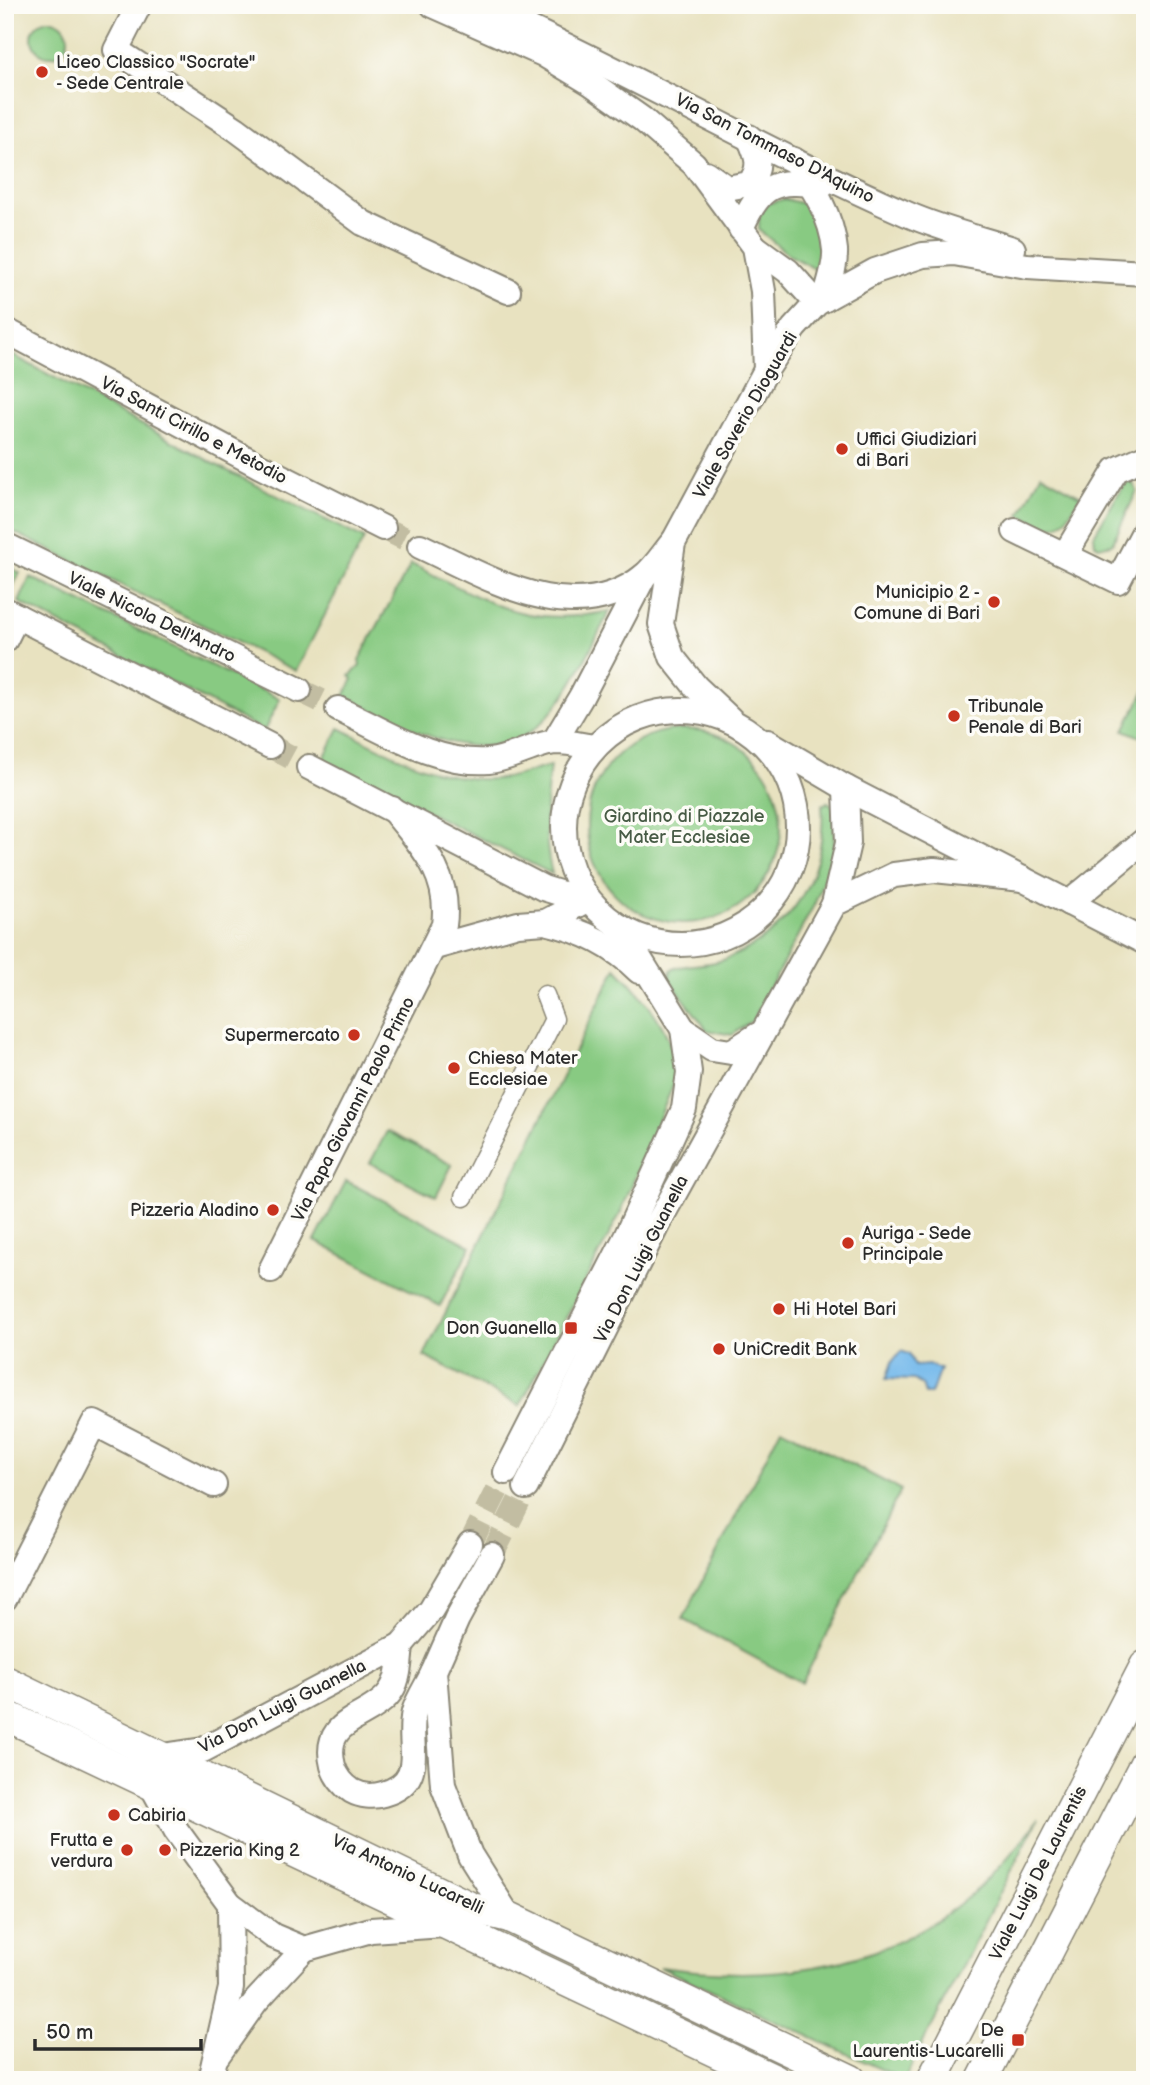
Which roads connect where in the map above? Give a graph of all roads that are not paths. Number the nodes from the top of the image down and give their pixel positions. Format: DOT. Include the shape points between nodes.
graph roads {
  1 [pos="139,5"];
  2 [pos="433,5"];
  3 [pos="480,5"];
  4 [pos="749,137"];
  5 [pos="794,160"];
  6 [pos="694,164"];
  7 [pos="810,183"];
  8 [pos="854,188"];
  9 [pos="748,238"];
  10 [pos="1078,268"];
  11 [pos="1145,273"];
  12 [pos="508,291"];
  13 [pos="821,301"];
  14 [pos="5,330"];
  15 [pos="766,370"];
  16 [pos="1138,463"];
  17 [pos="383,528"];
  18 [pos="1145,530"];
  19 [pos="1015,531"];
  20 [pos="673,543"];
  21 [pos="5,545"];
  22 [pos="420,547"];
  23 [pos="1066,553"];
  24 [pos="644,576"];
  25 [pos="629,605"];
  26 [pos="11,613"];
  27 [pos="662,624"];
  28 [pos="5,640"];
  29 [pos="299,690"];
  30 [pos="338,709"];
  31 [pos="730,719"];
  32 [pos="764,740"];
  33 [pos="554,742"];
  34 [pos="270,746"];
  35 [pos="593,747"];
  36 [pos="309,767"];
  37 [pos="846,788"];
  38 [pos="391,809"];
  39 [pos="1145,840"];
  40 [pos="1023,879"];
  41 [pos="585,901"];
  42 [pos="1069,903"];
  43 [pos="834,904"];
  44 [pos="545,922"];
  45 [pos="620,927"];
  46 [pos="1145,942"];
  47 [pos="435,947"];
  48 [pos="545,995"];
  49 [pos="664,996"];
  50 [pos="683,1029"];
  51 [pos="760,1033"];
  52 [pos="464,1198"];
  53 [pos="271,1270"];
  54 [pos="506,1472"];
  55 [pos="214,1485"];
  56 [pos="526,1487"];
  57 [pos="5,1598"];
  58 [pos="401,1645"];
  59 [pos="1145,1666"];
  60 [pos="434,1671"];
  61 [pos="5,1681"];
  62 [pos="5,1715"];
  63 [pos="163,1756"];
  64 [pos="1145,1763"];
  65 [pos="152,1786"];
  66 [pos="230,1904"];
  67 [pos="472,1908"];
  68 [pos="509,1917"];
  69 [pos="444,1925"];
  70 [pos="304,1949"];
  71 [pos="231,1988"];
  72 [pos="256,2001"];
  73 [pos="211,2075"];
  74 [pos="775,2080"];
  75 [pos="851,2080"];
  76 [pos="932,2080"];
  77 [pos="982,2080"];
  1 -- 12 [label="street" via="116,50 236,129 362,223"];
  2 -- 6 [label="street" via="543,54 642,119"];
  3 -- 4 [label="street, Via San Tommaso D'Aquino" via="603,61"];
  4 -- 5 [label="street, Via San Tommaso D'Aquino"];
  4 -- 6 [label="street" via="759,159 749,184 727,188"];
  5 -- 7 [label="street"];
  5 -- 8 [label="street, Via San Tommaso D'Aquino"];
  6 -- 9 [label="street"];
  7 -- 8 [label="street"];
  7 -- 9 [label="street" via="770,187 753,202"];
  7 -- 13 [label="street" via="826,214 835,252"];
  8 -- 10 [label="street, Via San Tommaso D'Aquino" via="946,229"];
  9 -- 13 [label="street"];
  9 -- 15 [label="street" via="763,291"];
  10 -- 11 [label="street, Viale Saverio Dioguardi"];
  10 -- 13 [label="street, Viale Saverio Dioguardi" via="1027,266 954,253 923,256 874,271"];
  13 -- 15 [label="street, Viale Saverio Dioguardi" via="794,328"];
  14 -- 17 [label="street, Via Santi Cirillo e Metodio"];
  15 -- 20 [label="street, Viale Saverio Dioguardi"];
  16 -- 23 [label="street" via="1108,480"];
  18 -- 23 [label="street" via="1118,581"];
  19 -- 23 [label="street" via="1045,548"];
  20 -- 24 [label="street"];
  20 -- 27 [label="street, Viale Saverio Dioguardi"];
  21 -- 29 [label="street, Viale Nicola Dell'Andro"];
  22 -- 24 [label="street" via="489,580 551,599 614,594"];
  24 -- 25 [label="street"];
  25 -- 27 [label="street"];
  25 -- 33 [label="street"];
  26 -- 28 [label="street"];
  26 -- 34 [label="street"];
  27 -- 31 [label="street, Viale Saverio Dioguardi" via="672,657"];
  30 -- 33 [label="street" via="426,751 456,760 492,761"];
  31 -- 32 [label="street"];
  31 -- 35 [label="street" via="687,711 650,714 618,727"];
  32 -- 37 [label="street"];
  32 -- 45 [label="street" via="786,775 798,815 796,851 781,892 737,930 685,947"];
  33 -- 35 [label="street"];
  35 -- 41 [label="street" via="571,787 564,834 567,858"];
  36 -- 38 [label="street"];
  37 -- 40 [label="street"];
  37 -- 43 [label="street, Via Don Luigi Guanella" via="848,843"];
  38 -- 41 [label="street" via="543,887"];
  38 -- 47 [label="street, Via Papa Giovanni Paolo Primo" via="437,870 447,903"];
  39 -- 42 [label="street"];
  40 -- 42 [label="street"];
  40 -- 43 [label="street" via="934,870 894,875"];
  41 -- 44 [label="street"];
  41 -- 45 [label="street"];
  42 -- 46 [label="street"];
  43 -- 51 [label="street, Via Don Luigi Guanella"];
  44 -- 47 [label="street" via="518,924"];
  44 -- 49 [label="street" via="605,943"];
  45 -- 49 [label="street, Via Don Luigi Guanella"];
  47 -- 53 [label="street, Via Papa Giovanni Paolo Primo"];
  48 -- 52 [label="street" via="554,1019"];
  49 -- 50 [label="street, Via Don Luigi Guanella"];
  50 -- 51 [label="street, Via Don Luigi Guanella" via="712,1049 731,1052"];
  50 -- 54 [label="street, Via Don Luigi Guanella" via="689,1072 684,1109 672,1140"];
  51 -- 56 [label="street, Via Don Luigi Guanella" via="647,1243"];
  55 -- 57 [label="street" via="94,1423"];
  58 -- 60 [label="street, Via Don Luigi Guanella" via="481,1550"];
  58 -- 60 [label="street" via="398,1677 387,1696 346,1721 332,1744 335,1771 353,1791 366,1796 393,1791 411,1772 414,1713"];
  58 -- 63 [label="street, Via Don Luigi Guanella" via="203,1750"];
  59 -- 76 [label="street, Viale Luigi De Laurentis"];
  60 -- 68 [label="street, Via Don Luigi Guanella" via="443,1785 470,1855"];
  61 -- 63 [label="street, Via Antonio Lucarelli"];
  62 -- 65 [label="street, Via Antonio Lucarelli"];
  63 -- 65 [label="street"];
  63 -- 67 [label="street, Via Antonio Lucarelli"];
  64 -- 77 [label="street"];
  65 -- 66 [label="street" via="176,1830"];
  65 -- 69 [label="street, Via Antonio Lucarelli"];
  66 -- 70 [label="street" via="273,1936"];
  66 -- 71 [label="street"];
  67 -- 68 [label="street, Via Antonio Lucarelli"];
  67 -- 69 [label="street"];
  68 -- 75 [label="street, Via Antonio Lucarelli"];
  69 -- 70 [label="street" via="371,1930"];
  69 -- 74 [label="street, Via Antonio Lucarelli"];
  70 -- 72 [label="street"];
  71 -- 72 [label="street"];
  71 -- 73 [label="street"];
  72 -- 73 [label="street"];
}
